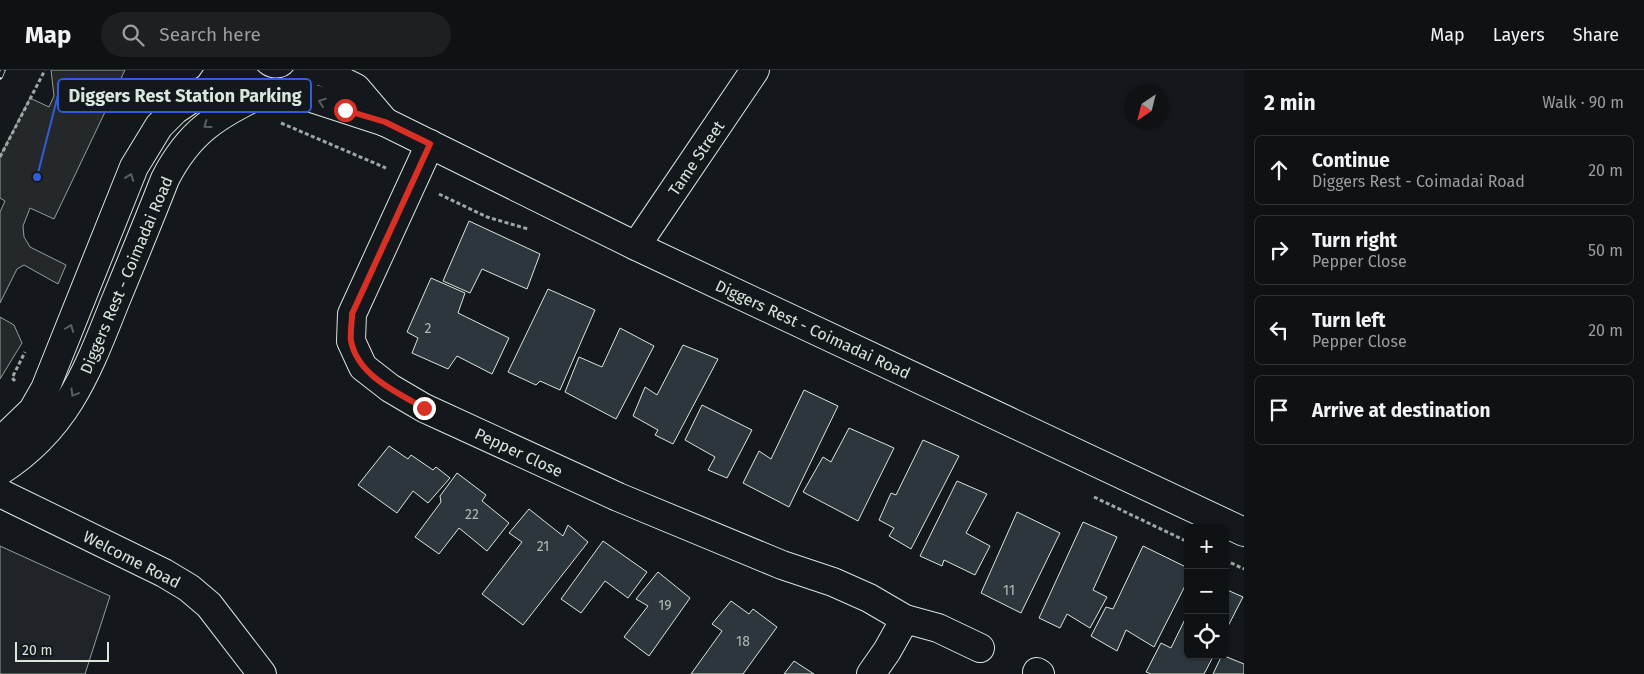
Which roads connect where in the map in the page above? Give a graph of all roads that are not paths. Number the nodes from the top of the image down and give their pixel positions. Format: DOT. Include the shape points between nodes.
graph roads {
  1 [pos="222,70"];
  2 [pos="240,70"];
  3 [pos="310,70"];
  4 [pos="319,70"];
  5 [pos="755,70"];
  6 [pos="277,92"];
  7 [pos="385,122"];
  8 [pos="430,144"];
  9 [pos="636,246"];
  10 [pos="0,442"];
  11 [pos="0,471"];
  12 [pos="0,493"];
  13 [pos="1244,532"];
  14 [pos="905,619"];
  15 [pos="980,648"];
  16 [pos="262,674"];
  17 [pos="870,674"];
  10 -- 1 [label="street, Diggers Rest - Coimadai Road, one-way" via="33,410 45,389 146,144 175,110 209,87"];
  2 -- 6 [label="street" via="253,86"];
  3 -- 6 [label="street" via="299,85"];
  4 -- 7 [label="street, Diggers Rest - Coimadai Road" via="356,88"];
  5 -- 9 [label="street, Tame Street"];
  7 -- 6 [label="street, Diggers Rest - Coimadai Road, one-way"];
  6 -- 11 [label="street, Diggers Rest - Coimadai Road, one-way" via="204,126 176,157 86,373 55,424 40,441"];
  7 -- 8 [label="street, Diggers Rest - Coimadai Road"];
  8 -- 9 [label="street, Diggers Rest - Coimadai Road"];
  8 -- 14 [label="street, Pepper Close" via="352,314 351,341 363,367 424,408 618,497 782,565 842,586"];
  9 -- 13 [label="street, Diggers Rest - Coimadai Road"];
  12 -- 16 [label="street, Welcome Road" via="189,588 209,605"];
  14 -- 15 [label="street, Pepper Close" via="938,628"];
  14 -- 17 [label="street"];
}
